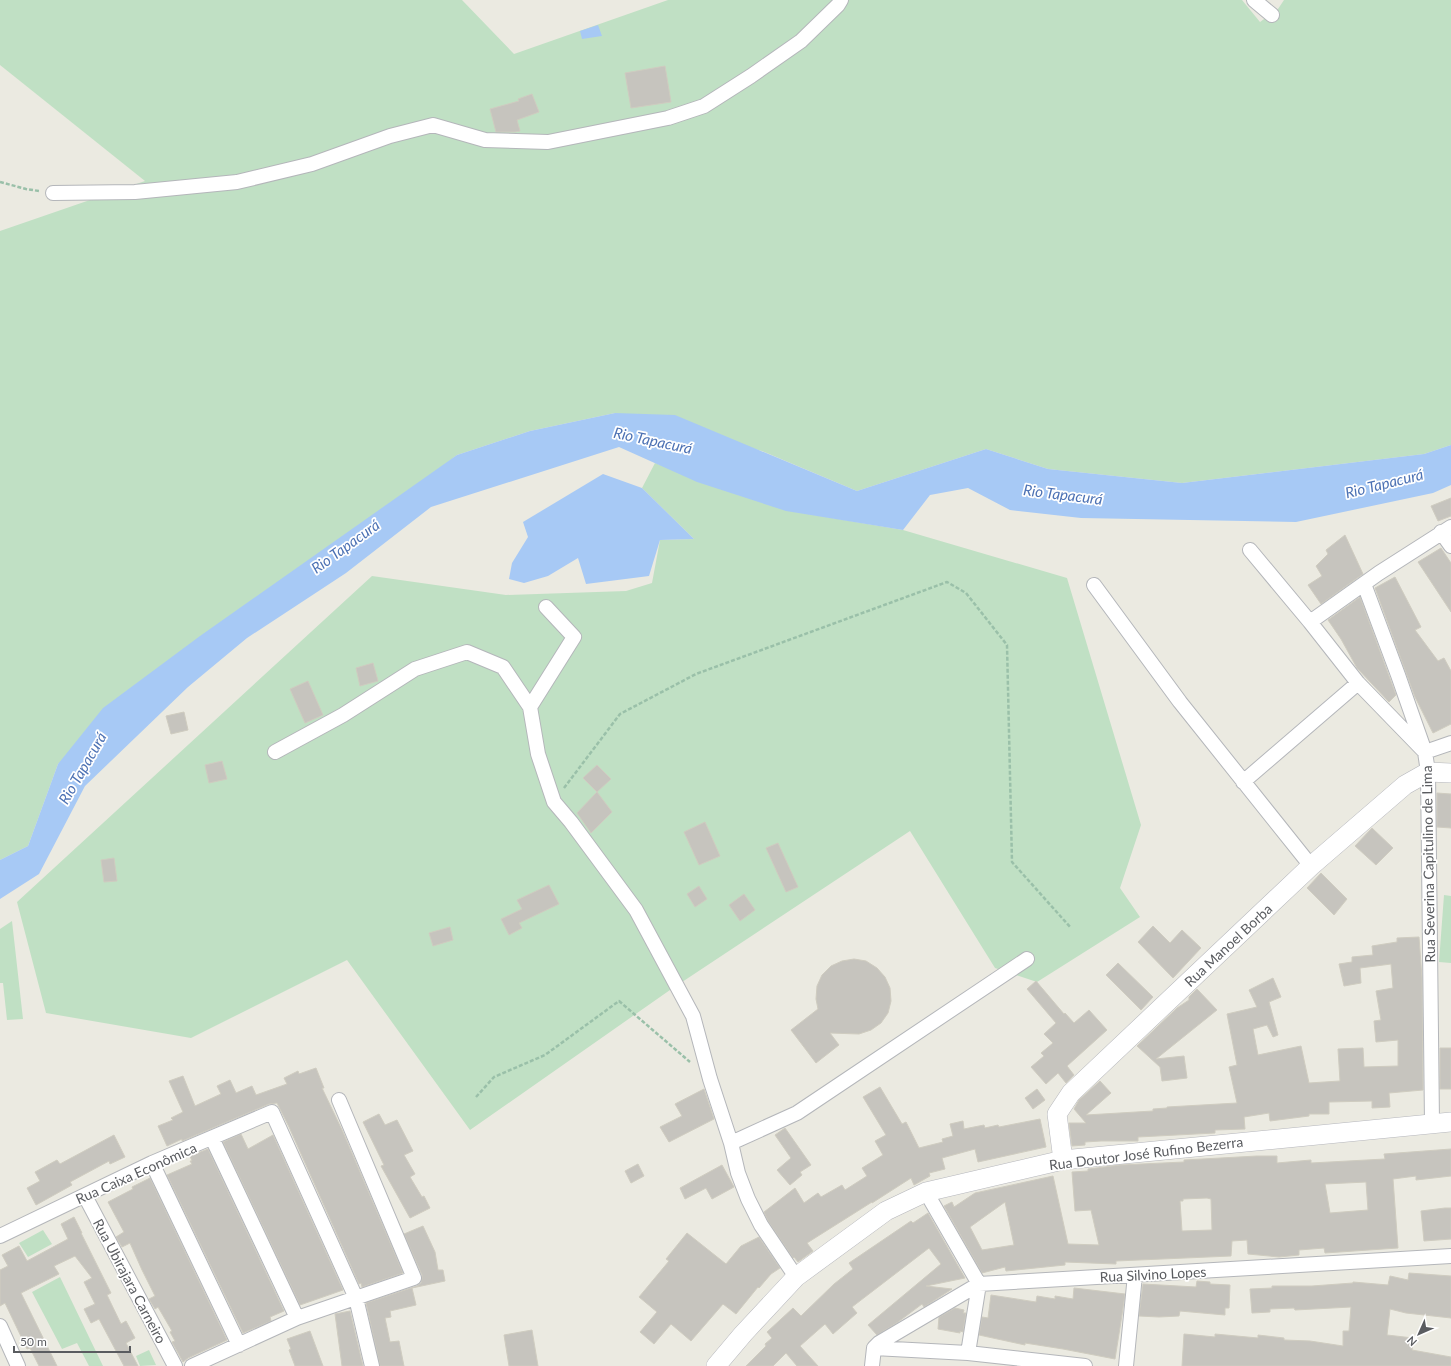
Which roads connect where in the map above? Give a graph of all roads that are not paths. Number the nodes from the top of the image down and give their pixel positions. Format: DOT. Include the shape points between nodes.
graph roads {
  1 [pos="841,0"];
  2 [pos="1254,0"];
  3 [pos="1272,15"];
  4 [pos="53,193"];
  5 [pos="1446,529"];
  6 [pos="1451,546"];
  7 [pos="1250,550"];
  8 [pos="1364,584"];
  9 [pos="1094,585"];
  10 [pos="546,607"];
  11 [pos="1310,622"];
  12 [pos="1358,683"];
  13 [pos="530,708"];
  14 [pos="1451,743"];
  15 [pos="275,752"];
  16 [pos="1425,752"];
  17 [pos="1428,772"];
  18 [pos="1451,774"];
  19 [pos="1243,782"];
  20 [pos="1311,866"];
  21 [pos="1028,959"];
  22 [pos="339,1100"];
  23 [pos="1442,1122"];
  24 [pos="212,1138"];
  25 [pos="731,1144"];
  26 [pos="1063,1160"];
  27 [pos="152,1163"];
  28 [pos="926,1192"];
  29 [pos="84,1196"];
  30 [pos="0,1236"];
  31 [pos="1451,1256"];
  32 [pos="1135,1275"];
  33 [pos="796,1277"];
  34 [pos="979,1284"];
  35 [pos="356,1298"];
  36 [pos="297,1318"];
  37 [pos="0,1326"];
  38 [pos="239,1345"];
  39 [pos="874,1348"];
  40 [pos="968,1353"];
  41 [pos="18,1366"];
  42 [pos="175,1366"];
  43 [pos="192,1366"];
  44 [pos="372,1366"];
  45 [pos="716,1366"];
  46 [pos="872,1366"];
  47 [pos="1085,1366"];
  48 [pos="1126,1366"];
  1 -- 4 [label="street" via="801,41 751,76 704,106 668,118 548,142 486,140 433,125 390,136 312,164 237,182 135,192"];
  2 -- 3 [label="street"];
  5 -- 6 [label="street"];
  5 -- 8 [label="street"];
  7 -- 11 [label="street, Rua Severina Capitulino de Lima"];
  8 -- 11 [label="street"];
  8 -- 16 [label="street"];
  9 -- 19 [label="street"];
  10 -- 13 [label="street" via="574,637"];
  11 -- 12 [label="street, Rua Severina Capitulino de Lima"];
  12 -- 16 [label="street, Rua Severina Capitulino de Lima"];
  12 -- 19 [label="street"];
  13 -- 15 [label="street" via="503,667 467,652 415,669 343,715"];
  13 -- 25 [label="street" via="538,754 554,802 636,910 694,1016 710,1079"];
  14 -- 16 [label="street"];
  16 -- 17 [label="street, Rua Severina Capitulino de Lima"];
  17 -- 18 [label="main road"];
  17 -- 20 [label="main road, Rua Manoel Borba" via="1405,785"];
  17 -- 23 [label="street, Rua Severina Capitulino de Lima"];
  19 -- 20 [label="street"];
  20 -- 26 [label="main road, Rua Manoel Borba" via="1071,1093 1057,1114"];
  21 -- 25 [label="street" via="797,1113"];
  22 -- 35 [label="street" via="414,1278"];
  23 -- 26 [label="main road, Rua Doutor José Rufino Bezerra"];
  24 -- 27 [label="street, Rua Caixa Econômica"];
  24 -- 35 [label="street, Rua Caixa Econômica" via="272,1112"];
  24 -- 36 [label="street"];
  25 -- 33 [label="street" via="748,1199 761,1225"];
  26 -- 28 [label="main road, Rua Doutor José Rufino Bezerra"];
  27 -- 29 [label="street, Rua Caixa Econômica"];
  27 -- 38 [label="street"];
  28 -- 33 [label="main road, Rua Doutor José Rufino Bezerra" via="886,1211"];
  28 -- 34 [label="street"];
  29 -- 30 [label="street, Rua Caixa Econômica"];
  29 -- 42 [label="street, Rua Ubirajara Carneiro"];
  31 -- 32 [label="street, Rua Silvino Lopes"];
  32 -- 34 [label="street, Rua Silvino Lopes"];
  32 -- 48 [label="street"];
  33 -- 45 [label="main road, Rua Doutor José Rufino Bezerra"];
  34 -- 39 [label="street, Rua Silvino Lopes"];
  34 -- 40 [label="street"];
  35 -- 36 [label="street"];
  35 -- 44 [label="street"];
  36 -- 38 [label="street"];
  37 -- 41 [label="street"];
  38 -- 43 [label="street"];
  39 -- 40 [label="street"];
  39 -- 46 [label="street"];
  40 -- 47 [label="street"];
}
